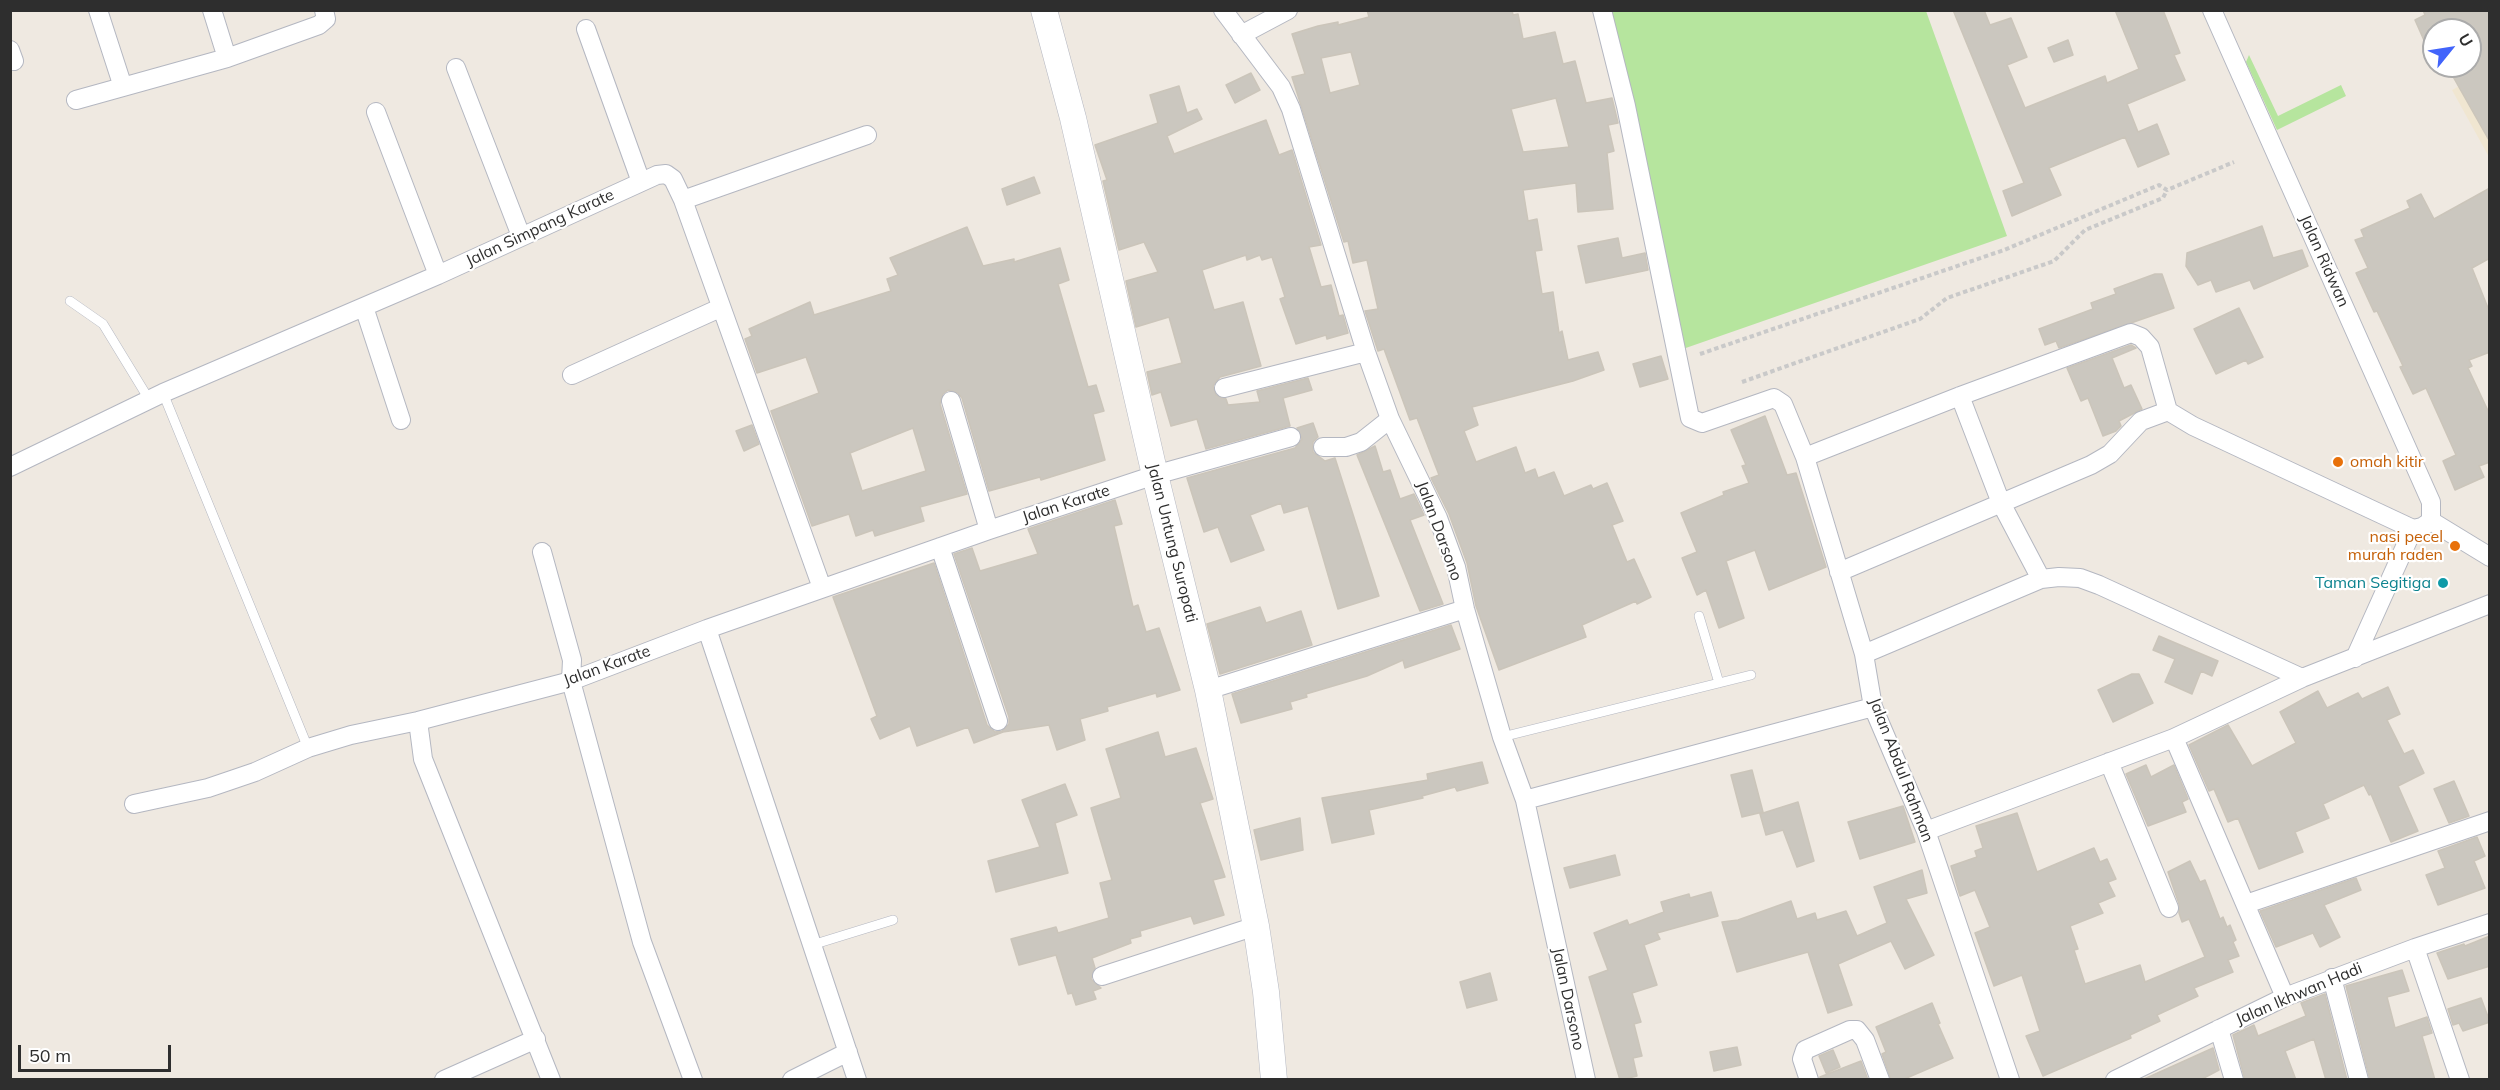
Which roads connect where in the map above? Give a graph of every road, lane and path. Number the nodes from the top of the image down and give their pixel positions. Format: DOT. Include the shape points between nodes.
graph roads {
  1 [pos="98,10"];
  2 [pos="212,10"];
  3 [pos="324,10"];
  4 [pos="1044,10"];
  5 [pos="1223,10"];
  6 [pos="1288,10"];
  7 [pos="1602,10"];
  8 [pos="2212,10"];
  9 [pos="586,29"];
  10 [pos="1240,34"];
  11 [pos="227,58"];
  12 [pos="456,68"];
  13 [pos="123,87"];
  14 [pos="76,100"];
  15 [pos="376,112"];
  16 [pos="867,135"];
  17 [pos="2234,162"];
  18 [pos="641,182"];
  19 [pos="2168,190"];
  20 [pos="683,200"];
  21 [pos="521,236"];
  22 [pos="438,275"];
  23 [pos="70,300"];
  24 [pos="364,307"];
  25 [pos="720,309"];
  26 [pos="1366,352"];
  27 [pos="1700,354"];
  28 [pos="572,375"];
  29 [pos="1742,382"];
  30 [pos="1224,388"];
  31 [pos="1960,396"];
  32 [pos="156,397"];
  33 [pos="951,401"];
  34 [pos="2168,411"];
  35 [pos="1390,419"];
  36 [pos="402,420"];
  37 [pos="1292,437"];
  38 [pos="1323,447"];
  39 [pos="1805,457"];
  40 [pos="10,467"];
  41 [pos="1155,475"];
  42 [pos="2001,503"];
  43 [pos="2431,517"];
  44 [pos="2413,529"];
  45 [pos="989,530"];
  46 [pos="940,547"];
  47 [pos="542,552"];
  48 [pos="2490,557"];
  49 [pos="1839,572"];
  50 [pos="2041,579"];
  51 [pos="822,588"];
  52 [pos="2490,604"];
  53 [pos="1465,609"];
  54 [pos="1699,616"];
  55 [pos="706,629"];
  56 [pos="1864,654"];
  57 [pos="2355,658"];
  58 [pos="1750,675"];
  59 [pos="2302,678"];
  60 [pos="570,681"];
  61 [pos="1719,683"];
  62 [pos="1208,690"];
  63 [pos="1873,707"];
  64 [pos="418,721"];
  65 [pos="999,722"];
  66 [pos="1502,736"];
  67 [pos="2174,738"];
  68 [pos="308,748"];
  69 [pos="2109,762"];
  70 [pos="1525,800"];
  71 [pos="134,804"];
  72 [pos="2490,821"];
  73 [pos="1926,831"];
  74 [pos="2246,904"];
  75 [pos="2169,908"];
  76 [pos="893,921"];
  77 [pos="2490,923"];
  78 [pos="1256,926"];
  79 [pos="812,945"];
  80 [pos="2415,948"];
  81 [pos="1102,976"];
  82 [pos="2332,978"];
  83 [pos="2285,997"];
  84 [pos="2219,1029"];
  85 [pos="536,1039"];
  86 [pos="848,1052"];
  87 [pos="444,1080"];
  88 [pos="550,1080"];
  89 [pos="693,1080"];
  90 [pos="792,1080"];
  91 [pos="857,1080"];
  92 [pos="1274,1080"];
  93 [pos="1586,1080"];
  94 [pos="1809,1080"];
  95 [pos="1880,1080"];
  96 [pos="2010,1080"];
  97 [pos="2115,1080"];
  98 [pos="2234,1080"];
  99 [pos="2359,1080"];
  100 [pos="2460,1080"];
  1 -- 13 [label="street"];
  2 -- 11 [label="street"];
  3 -- 11 [label="street" via="326,19 319,25"];
  4 -- 41 [label="main road, Jalan Untung Suropati" via="1073,118"];
  5 -- 10 [label="street, Jalan Darsono"];
  6 -- 10 [label="street"];
  7 -- 39 [label="street, Jalan Abdul Rahman" via="1626,106 1690,418 1702,423 1774,398 1783,404"];
  8 -- 43 [label="street, Jalan Ridwan" via="2431,502"];
  9 -- 18 [label="street"];
  10 -- 26 [label="street, Jalan Darsono" via="1281,87 1292,109"];
  11 -- 13 [label="street"];
  12 -- 21 [label="street"];
  13 -- 14 [label="street"];
  15 -- 22 [label="street"];
  16 -- 20 [label="street"];
  17 -- 19 [label="path"];
  18 -- 20 [label="street, Jalan Simpang Karate" via="666,174 673,179"];
  18 -- 21 [label="street, Jalan Simpang Karate"];
  19 -- 27 [label="path" via="2159,185 2004,250"];
  19 -- 29 [label="path" via="2163,198 2085,230 2054,261 1947,298 1920,319"];
  20 -- 25 [label="street, Jalan Simpang Karate"];
  21 -- 22 [label="street, Jalan Simpang Karate"];
  22 -- 24 [label="street, Jalan Simpang Karate"];
  23 -- 32 [label="lane" via="103,324"];
  24 -- 32 [label="street, Jalan Simpang Karate"];
  24 -- 36 [label="street"];
  25 -- 28 [label="street"];
  25 -- 51 [label="street, Jalan Simpang Karate"];
  26 -- 30 [label="street"];
  26 -- 35 [label="street, Jalan Darsono"];
  31 -- 34 [label="street" via="2131,333 2151,347"];
  31 -- 39 [label="street"];
  31 -- 42 [label="street"];
  32 -- 40 [label="street, Jalan Simpang Karate"];
  32 -- 68 [label="lane"];
  33 -- 45 [label="street"];
  34 -- 42 [label="street" via="2141,421 2100,461"];
  34 -- 44 [label="street"];
  35 -- 38 [label="street" via="1361,442 1346,447"];
  35 -- 53 [label="street, Jalan Darsono" via="1438,518 1456,567"];
  37 -- 41 [label="street, Jalan Karate"];
  39 -- 49 [label="street, Jalan Abdul Rahman"];
  41 -- 45 [label="street, Jalan Karate"];
  41 -- 62 [label="main road, Jalan Untung Suropati"];
  42 -- 49 [label="street"];
  42 -- 50 [label="street"];
  43 -- 44 [label="street" via="2422,527"];
  43 -- 48 [label="street"];
  44 -- 57 [label="street"];
  45 -- 46 [label="street, Jalan Karate"];
  46 -- 51 [label="street, Jalan Karate"];
  46 -- 65 [label="street"];
  47 -- 60 [label="street" via="572,660"];
  49 -- 56 [label="street, Jalan Abdul Rahman"];
  50 -- 56 [label="street"];
  50 -- 59 [label="street" via="2080,578 2099,585"];
  51 -- 55 [label="street, Jalan Karate"];
  52 -- 57 [label="street"];
  53 -- 62 [label="street"];
  53 -- 66 [label="street, Jalan Darsono"];
  54 -- 61 [label="lane"];
  55 -- 60 [label="street, Jalan Karate"];
  55 -- 79 [label="street"];
  56 -- 63 [label="street, Jalan Abdul Rahman"];
  57 -- 59 [label="street"];
  58 -- 61 [label="lane"];
  59 -- 67 [label="street"];
  60 -- 64 [label="street, Jalan Karate"];
  60 -- 89 [label="street" via="642,942"];
  61 -- 66 [label="lane"];
  62 -- 78 [label="main road, Jalan Untung Suropati"];
  63 -- 70 [label="street"];
  63 -- 73 [label="street, Jalan Abdul Rahman"];
  64 -- 68 [label="street, Jalan Karate"];
  64 -- 85 [label="street" via="423,759"];
  66 -- 70 [label="street, Jalan Darsono"];
  67 -- 69 [label="street"];
  67 -- 74 [label="street"];
  68 -- 71 [label="street, Jalan Karate" via="208,788"];
  69 -- 73 [label="street"];
  69 -- 75 [label="street"];
  70 -- 93 [label="street, Jalan Darsono"];
  72 -- 74 [label="street"];
  73 -- 96 [label="street, Jalan Abdul Rahman"];
  74 -- 83 [label="street"];
  76 -- 79 [label="lane"];
  77 -- 80 [label="street, Jalan Ikhwan Hadi"];
  78 -- 81 [label="street"];
  78 -- 92 [label="main road, Jalan Untung Suropati"];
  79 -- 86 [label="street"];
  80 -- 82 [label="street, Jalan Ikhwan Hadi"];
  80 -- 100 [label="street"];
  82 -- 83 [label="street, Jalan Ikhwan Hadi"];
  82 -- 99 [label="street"];
  83 -- 84 [label="street, Jalan Ikhwan Hadi"];
  84 -- 97 [label="street, Jalan Ikhwan Hadi"];
  84 -- 98 [label="street"];
  85 -- 87 [label="street"];
  85 -- 88 [label="street"];
  86 -- 90 [label="street"];
  86 -- 91 [label="street"];
  94 -- 95 [label="street" via="1802,1059 1805,1050 1850,1030 1857,1030 1865,1040"];
}
